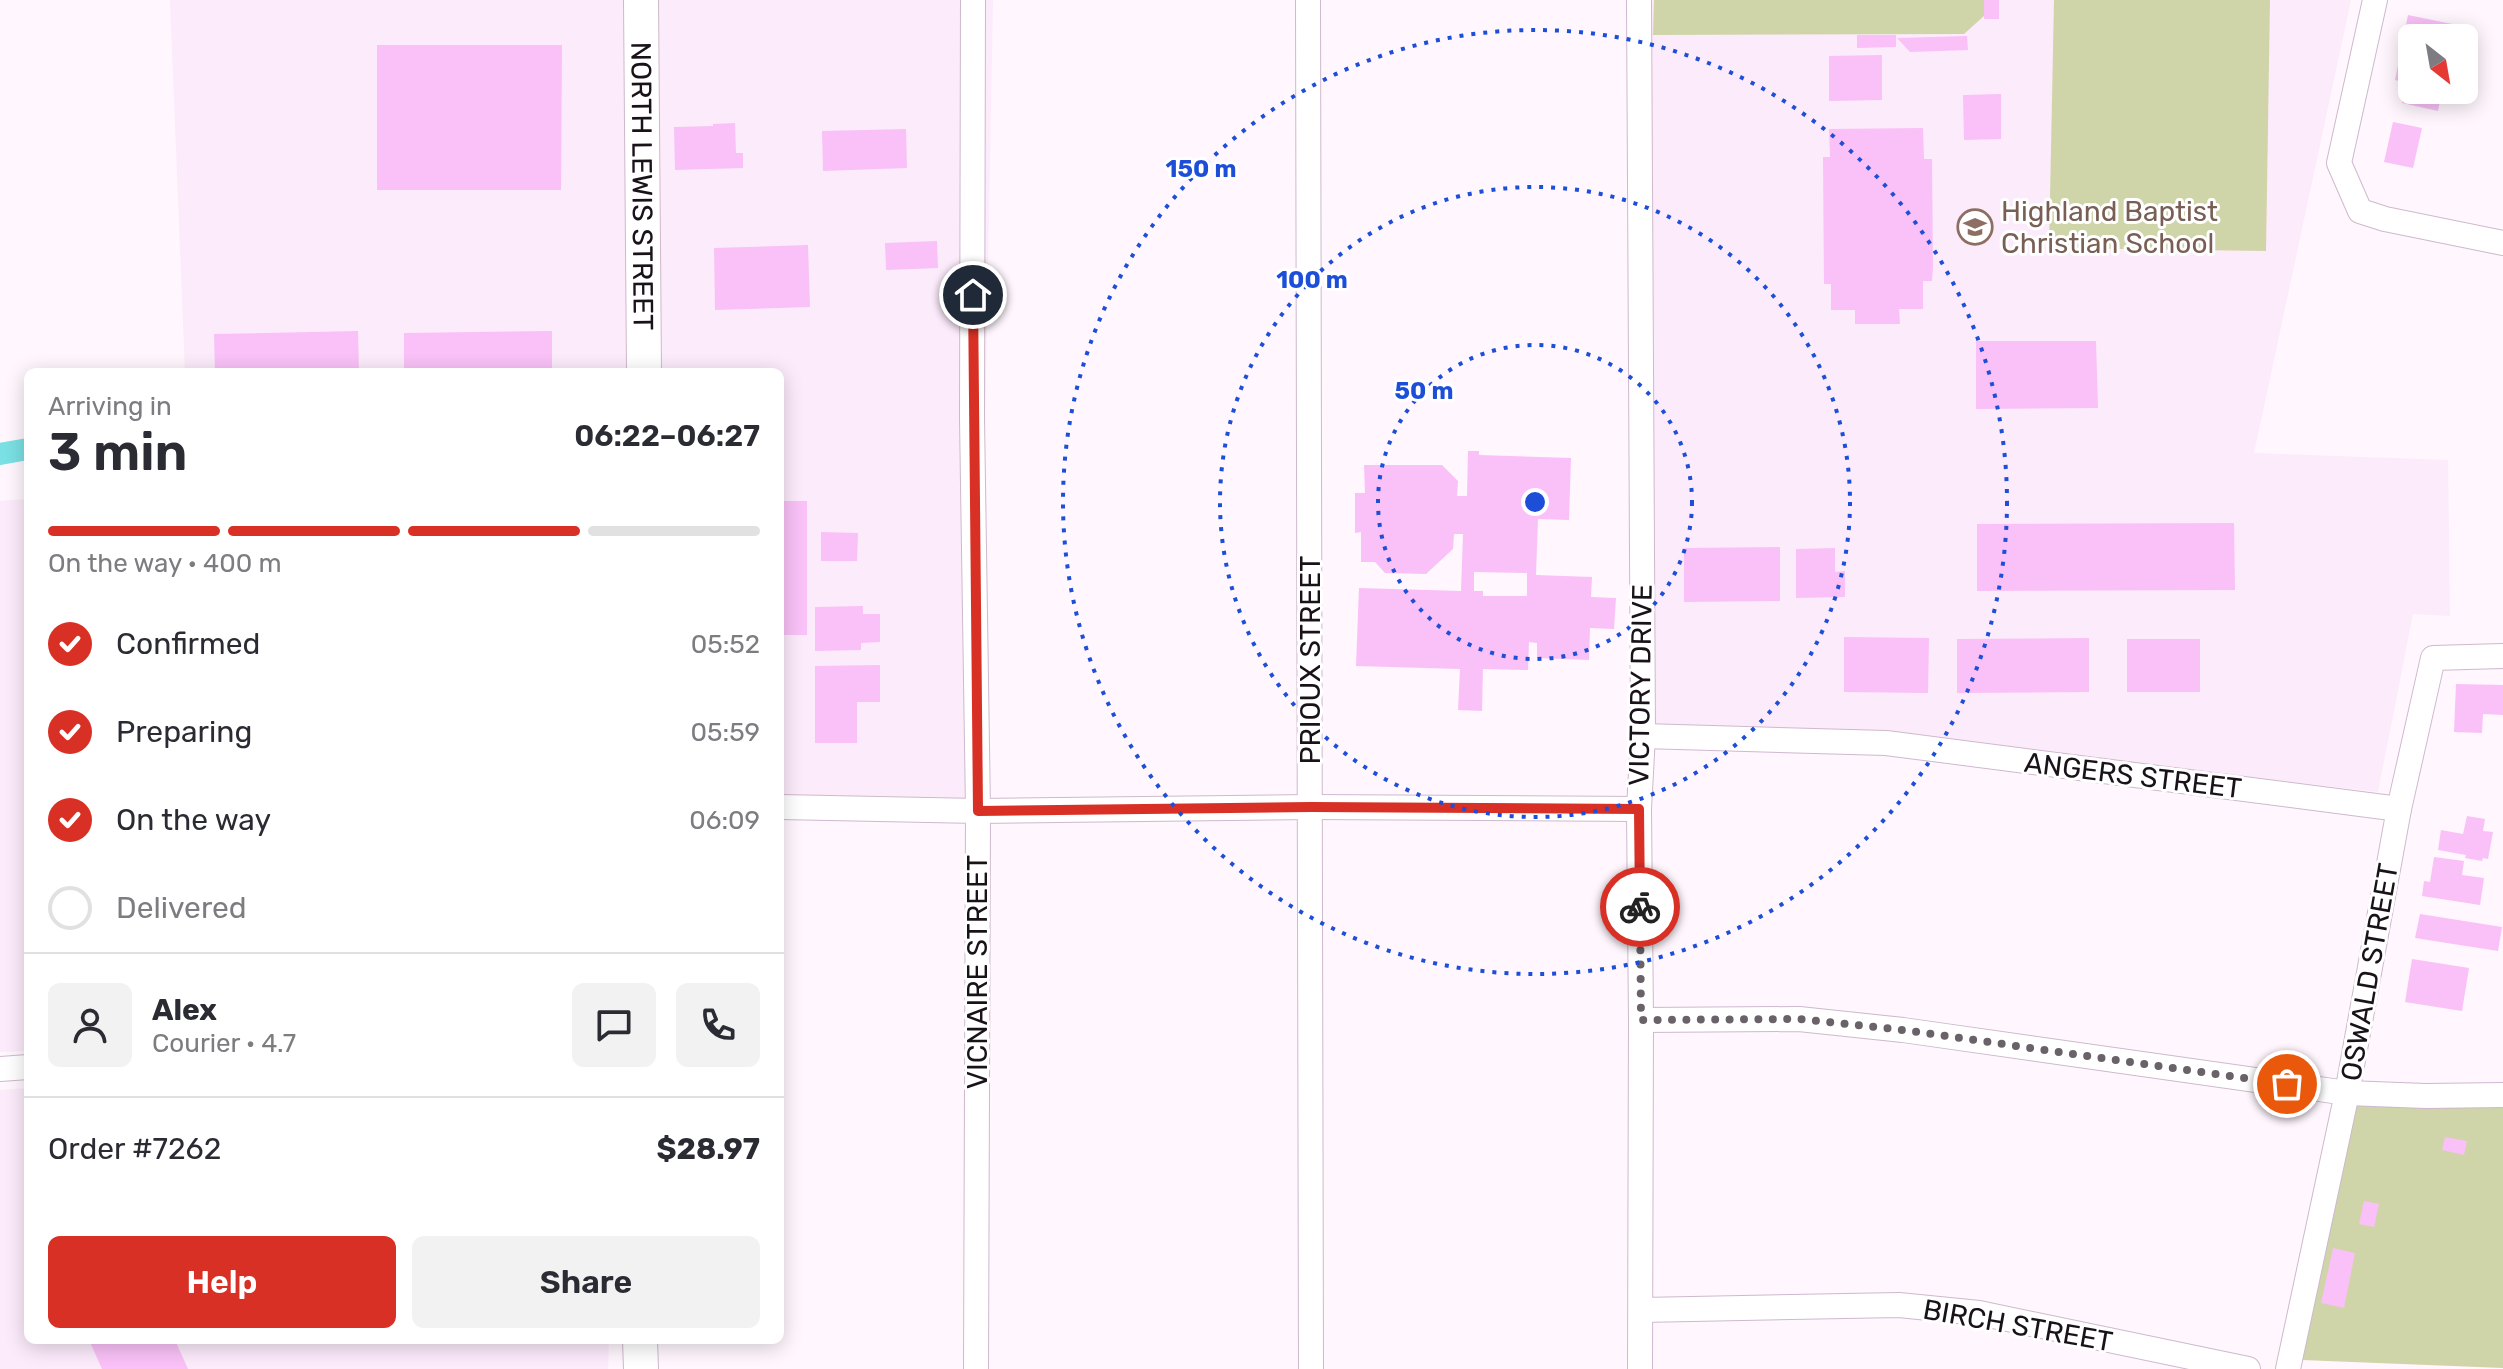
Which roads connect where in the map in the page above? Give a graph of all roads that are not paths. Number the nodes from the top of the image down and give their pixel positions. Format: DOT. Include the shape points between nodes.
graph roads {
  1 [pos="641,0"];
  2 [pos="973,0"];
  3 [pos="1308,0"];
  4 [pos="1639,0"];
  5 [pos="2375,0"];
  6 [pos="2503,243"];
  7 [pos="644,368"];
  8 [pos="2503,656"];
  9 [pos="1643,736"];
  10 [pos="784,807"];
  11 [pos="1311,807"];
  12 [pos="1639,809"];
  13 [pos="2399,809"];
  14 [pos="978,811"];
  15 [pos="1641,1020"];
  16 [pos="24,1067"];
  17 [pos="0,1069"];
  18 [pos="2347,1093"];
  19 [pos="2503,1095"];
  20 [pos="1641,1310"];
  21 [pos="640,1344"];
  22 [pos="641,1369"];
  23 [pos="976,1369"];
  24 [pos="1311,1369"];
  25 [pos="1640,1369"];
  26 [pos="2248,1369"];
  27 [pos="2288,1369"];
  1 -- 7 [label="main road, NORTH LEWIS STREET"];
  2 -- 14 [label="street, VICNAIRE STREET"];
  3 -- 11 [label="street, PRIOUX STREET"];
  4 -- 9 [label="street, VICTORY DRIVE"];
  5 -- 6 [label="street" via="2339,163 2360,211"];
  8 -- 13 [label="street" via="2433,658"];
  9 -- 12 [label="street, VICTORY DRIVE"];
  9 -- 13 [label="street, ANGERS STREET" via="1886,743"];
  10 -- 14 [label="street"];
  11 -- 12 [label="street"];
  11 -- 14 [label="street"];
  11 -- 24 [label="street, PRIOUX STREET"];
  12 -- 15 [label="street, VICTORY DRIVE"];
  13 -- 18 [label="street, OSWALD STREET"];
  14 -- 23 [label="street, VICNAIRE STREET"];
  15 -- 18 [label="street" via="1799,1019"];
  15 -- 20 [label="street, VICTORY DRIVE"];
  16 -- 17 [label="street"];
  18 -- 19 [label="street"];
  18 -- 27 [label="street, OSWALD STREET"];
  20 -- 25 [label="street, VICTORY DRIVE"];
  20 -- 26 [label="street, BIRCH STREET" via="1899,1305 1979,1313"];
  21 -- 22 [label="main road"];
}
